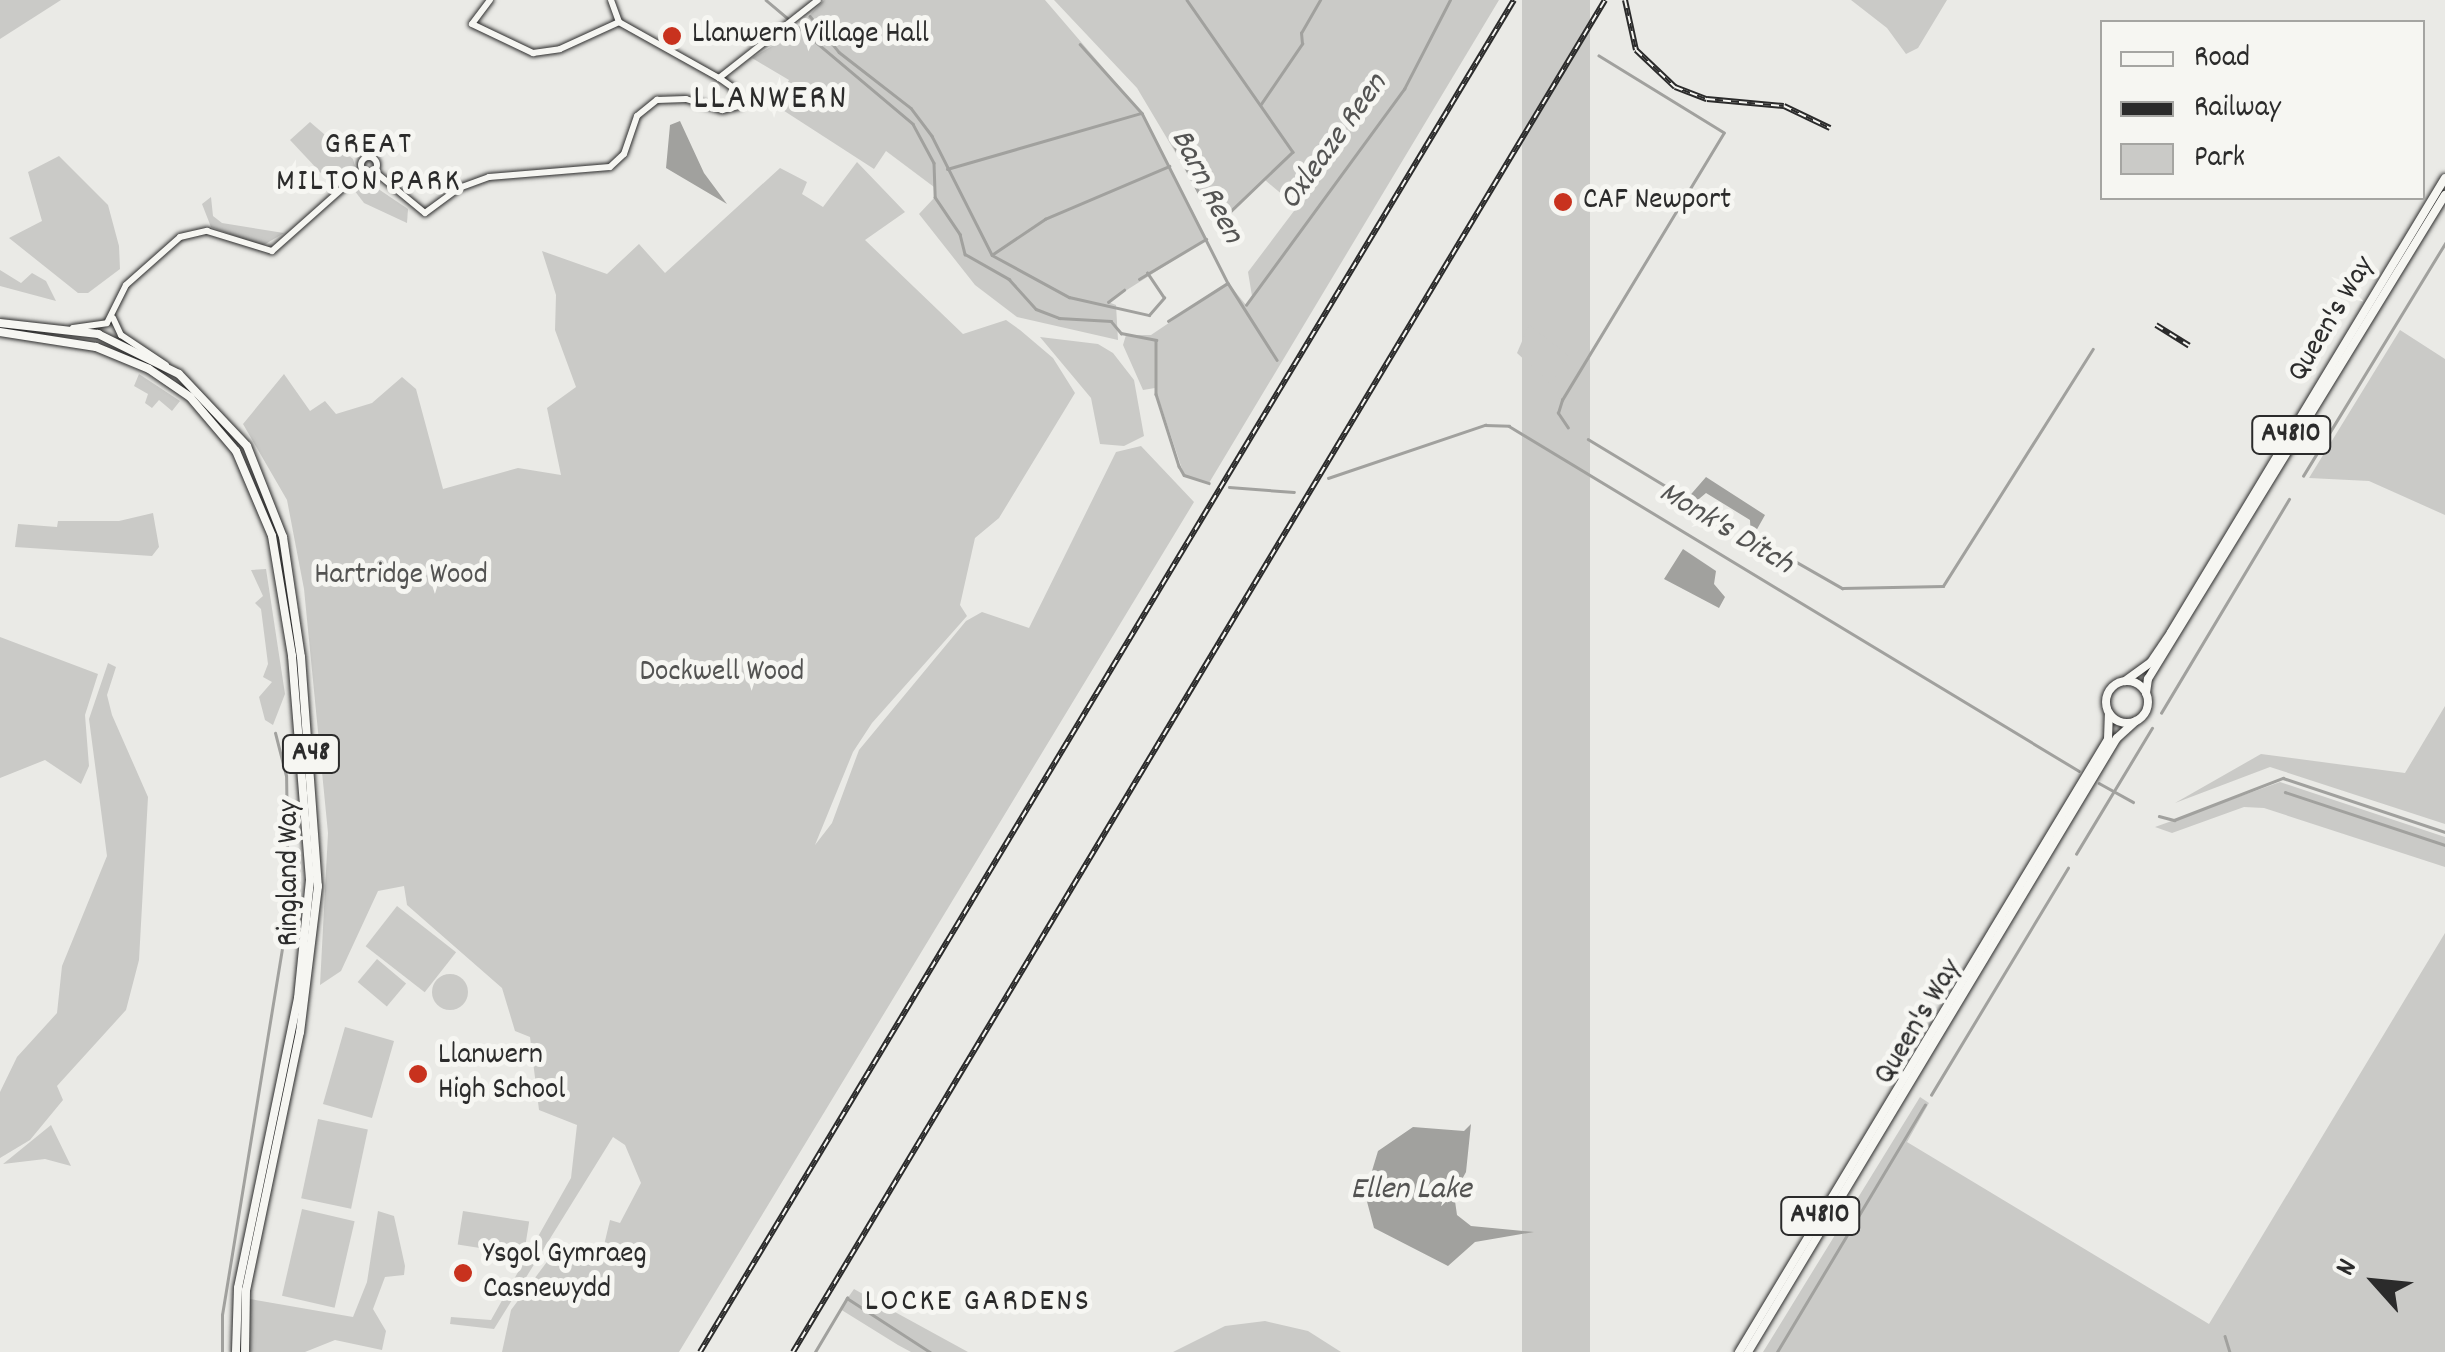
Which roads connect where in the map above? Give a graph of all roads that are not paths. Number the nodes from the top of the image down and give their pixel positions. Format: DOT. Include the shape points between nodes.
graph roads {
  1 [pos="490,0"];
  2 [pos="611,0"];
  3 [pos="818,0"];
  4 [pos="619,22"];
  5 [pos="719,78"];
  6 [pos="362,170"];
  7 [pos="374,171"];
  8 [pos="2445,178"];
  9 [pos="2445,196"];
  10 [pos="113,318"];
  11 [pos="0,323"];
  12 [pos="72,328"];
  13 [pos="0,332"];
  14 [pos="172,369"];
  15 [pos="2125,681"];
  16 [pos="2146,693"];
  17 [pos="2109,713"];
  18 [pos="2136,721"];
  19 [pos="236,1352"];
  20 [pos="245,1352"];
  21 [pos="1738,1352"];
  22 [pos="1748,1352"];
  1 -- 4 [label="street" via="472,24 544,54"];
  2 -- 4 [label="street"];
  3 -- 5 [label="street"];
  4 -- 5 [label="street"];
  5 -- 7 [label="street" via="732,87 739,106 722,110 686,99 657,100 637,116 624,154 610,167 490,177 459,188 426,213"];
  6 -- 7 [label="street"];
  6 -- 7 [label="street" via="360,162 370,156"];
  6 -- 10 [label="street" via="272,251 208,231 180,237 126,285"];
  8 -- 15 [label="main road, Queen's Way / A4810" via="2171,632 2151,662"];
  9 -- 16 [label="main road, Queen's Way / A4810" via="2148,679"];
  10 -- 12 [label="street" via="97,328"];
  10 -- 14 [label="street" via="121,335"];
  11 -- 12 [label="main road, Ringland Way / A48"];
  12 -- 14 [label="main road, Ringland Way / A48"];
  13 -- 19 [label="main road, Ringland Way / A48" via="96,346 149,369 190,397 236,451 272,536 290,638 310,880 295,1012 238,1288"];
  14 -- 20 [label="main road, Ringland Way / A48" via="231,424 274,502 294,594 319,846 314,957 246,1290"];
  15 -- 16 [label="main road"];
  15 -- 17 [label="main road, Queen's Way / A4810" via="2109,691"];
  16 -- 18 [label="main road, Queen's Way / A4810" via="2147,708"];
  17 -- 18 [label="main road"];
  17 -- 21 [label="main road, Queen's Way / A4810" via="2108,739"];
  18 -- 22 [label="main road, Queen's Way / A4810" via="2116,738"];
}
